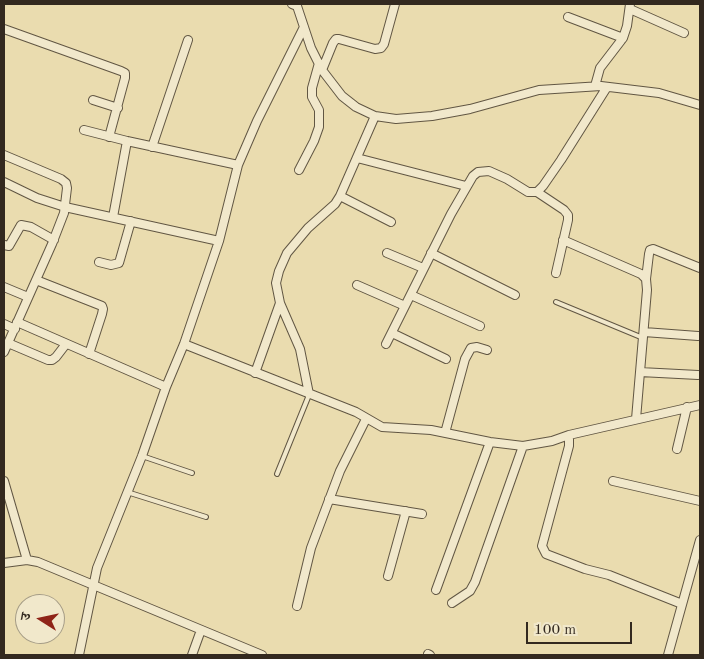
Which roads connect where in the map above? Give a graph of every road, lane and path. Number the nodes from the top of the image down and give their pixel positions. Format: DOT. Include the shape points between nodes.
graph roads {
  1 [pos="395,4"];
  2 [pos="295,5"];
  3 [pos="630,7"];
  4 [pos="568,17"];
  5 [pos="304,27"];
  6 [pos="4,29"];
  7 [pos="684,34"];
  8 [pos="623,38"];
  9 [pos="188,40"];
  10 [pos="321,67"];
  11 [pos="596,86"];
  12 [pos="607,87"];
  13 [pos="93,100"];
  14 [pos="700,105"];
  15 [pos="118,108"];
  16 [pos="375,116"];
  17 [pos="84,130"];
  18 [pos="109,137"];
  19 [pos="127,141"];
  20 [pos="152,147"];
  21 [pos="4,156"];
  22 [pos="357,158"];
  23 [pos="238,165"];
  24 [pos="299,170"];
  25 [pos="4,182"];
  26 [pos="466,186"];
  27 [pos="537,192"];
  28 [pos="340,196"];
  29 [pos="65,207"];
  30 [pos="113,217"];
  31 [pos="131,221"];
  32 [pos="391,222"];
  33 [pos="54,240"];
  34 [pos="219,240"];
  35 [pos="563,240"];
  36 [pos="4,245"];
  37 [pos="387,253"];
  38 [pos="431,253"];
  39 [pos="99,262"];
  40 [pos="423,268"];
  41 [pos="700,268"];
  42 [pos="556,273"];
  43 [pos="646,279"];
  44 [pos="36,280"];
  45 [pos="356,285"];
  46 [pos="4,286"];
  47 [pos="411,295"];
  48 [pos="515,295"];
  49 [pos="28,297"];
  50 [pos="556,302"];
  51 [pos="280,303"];
  52 [pos="405,306"];
  53 [pos="4,324"];
  54 [pos="16,326"];
  55 [pos="480,326"];
  56 [pos="392,333"];
  57 [pos="643,335"];
  58 [pos="698,336"];
  59 [pos="8,343"];
  60 [pos="66,344"];
  61 [pos="184,344"];
  62 [pos="386,344"];
  63 [pos="487,350"];
  64 [pos="4,352"];
  65 [pos="89,354"];
  66 [pos="446,359"];
  67 [pos="640,372"];
  68 [pos="255,373"];
  69 [pos="698,375"];
  70 [pos="166,387"];
  71 [pos="309,394"];
  72 [pos="700,404"];
  73 [pos="687,408"];
  74 [pos="366,419"];
  75 [pos="636,419"];
  76 [pos="445,433"];
  77 [pos="569,435"];
  78 [pos="490,442"];
  79 [pos="522,446"];
  80 [pos="677,449"];
  81 [pos="142,456"];
  82 [pos="192,473"];
  83 [pos="277,474"];
  84 [pos="4,481"];
  85 [pos="613,481"];
  86 [pos="127,492"];
  87 [pos="330,499"];
  88 [pos="700,501"];
  89 [pos="406,511"];
  90 [pos="422,514"];
  91 [pos="206,517"];
  92 [pos="700,540"];
  93 [pos="4,554"];
  94 [pos="27,560"];
  95 [pos="5,562"];
  96 [pos="388,576"];
  97 [pos="94,585"];
  98 [pos="436,590"];
  99 [pos="452,603"];
  100 [pos="682,604"];
  101 [pos="297,606"];
  102 [pos="201,630"];
  103 [pos="79,655"];
  104 [pos="192,655"];
  105 [pos="262,655"];
  106 [pos="668,655"];
  1 -- 10 [label="street" via="381,48 339,38"];
  2 -- 5 [label="street"];
  3 -- 7 [label="street"];
  3 -- 8 [label="street"];
  4 -- 8 [label="street"];
  5 -- 10 [label="street"];
  5 -- 23 [label="street"];
  6 -- 15 [label="street" via="121,70 125,78"];
  8 -- 11 [label="street" via="600,68"];
  9 -- 20 [label="street"];
  10 -- 16 [label="street" via="342,96"];
  10 -- 24 [label="street" via="312,88 312,97 319,110 319,127"];
  11 -- 12 [label="street"];
  11 -- 16 [label="street" via="539,90 432,116 396,119"];
  12 -- 14 [label="street" via="659,93"];
  12 -- 27 [label="street"];
  13 -- 15 [label="street"];
  15 -- 18 [label="street"];
  16 -- 22 [label="street"];
  17 -- 18 [label="street"];
  18 -- 19 [label="street"];
  19 -- 20 [label="street"];
  19 -- 30 [label="street"];
  20 -- 23 [label="street"];
  21 -- 29 [label="street" via="66,183"];
  22 -- 26 [label="street"];
  22 -- 28 [label="street"];
  23 -- 34 [label="street"];
  25 -- 29 [label="street"];
  26 -- 27 [label="street" via="478,172 489,171 528,192"];
  26 -- 38 [label="street"];
  27 -- 35 [label="street" via="568,214"];
  28 -- 32 [label="street"];
  28 -- 51 [label="street" via="287,253 276,283"];
  29 -- 30 [label="street"];
  29 -- 33 [label="street"];
  30 -- 31 [label="street"];
  31 -- 34 [label="street"];
  31 -- 39 [label="street" via="119,263"];
  33 -- 36 [label="street" via="21,224 9,246"];
  33 -- 44 [label="street"];
  34 -- 61 [label="street"];
  35 -- 42 [label="street"];
  35 -- 43 [label="street"];
  37 -- 40 [label="street"];
  38 -- 40 [label="street"];
  38 -- 48 [label="street"];
  40 -- 47 [label="street"];
  41 -- 43 [label="street" via="650,250"];
  43 -- 57 [label="street"];
  44 -- 49 [label="street"];
  44 -- 65 [label="street" via="102,306"];
  45 -- 52 [label="street"];
  46 -- 49 [label="street"];
  47 -- 52 [label="street"];
  47 -- 55 [label="street"];
  49 -- 54 [label="street"];
  50 -- 57 [label="lane"];
  51 -- 68 [label="street"];
  51 -- 71 [label="street" via="300,349"];
  52 -- 56 [label="street"];
  53 -- 54 [label="street"];
  54 -- 59 [label="street"];
  54 -- 60 [label="street"];
  56 -- 62 [label="street"];
  56 -- 66 [label="street"];
  57 -- 58 [label="street"];
  57 -- 67 [label="street"];
  59 -- 60 [label="street" via="48,360 56,357"];
  59 -- 64 [label="street"];
  60 -- 65 [label="street"];
  61 -- 68 [label="street"];
  61 -- 70 [label="street"];
  63 -- 76 [label="street" via="471,348 465,359"];
  65 -- 70 [label="street"];
  67 -- 69 [label="street"];
  67 -- 75 [label="street"];
  68 -- 71 [label="street"];
  70 -- 81 [label="street"];
  71 -- 74 [label="street"];
  71 -- 83 [label="lane"];
  72 -- 73 [label="street"];
  73 -- 75 [label="street"];
  73 -- 80 [label="street"];
  74 -- 76 [label="street" via="382,427"];
  74 -- 87 [label="street"];
  75 -- 77 [label="street"];
  76 -- 78 [label="street"];
  77 -- 79 [label="street"];
  77 -- 100 [label="street" via="542,546 546,554"];
  78 -- 79 [label="street"];
  78 -- 98 [label="street"];
  79 -- 99 [label="street" via="475,582 470,591"];
  81 -- 82 [label="lane"];
  81 -- 86 [label="street"];
  84 -- 94 [label="street"];
  85 -- 88 [label="street"];
  86 -- 91 [label="lane"];
  86 -- 97 [label="street" via="97,568"];
  87 -- 89 [label="street"];
  87 -- 101 [label="street" via="311,548"];
  89 -- 90 [label="street"];
  89 -- 96 [label="street"];
  92 -- 100 [label="street"];
  93 -- 95 [label="street"];
  94 -- 95 [label="street"];
  94 -- 97 [label="street"];
  97 -- 102 [label="street"];
  97 -- 103 [label="street"];
  100 -- 106 [label="street"];
  102 -- 104 [label="street"];
  102 -- 105 [label="street"];
}
